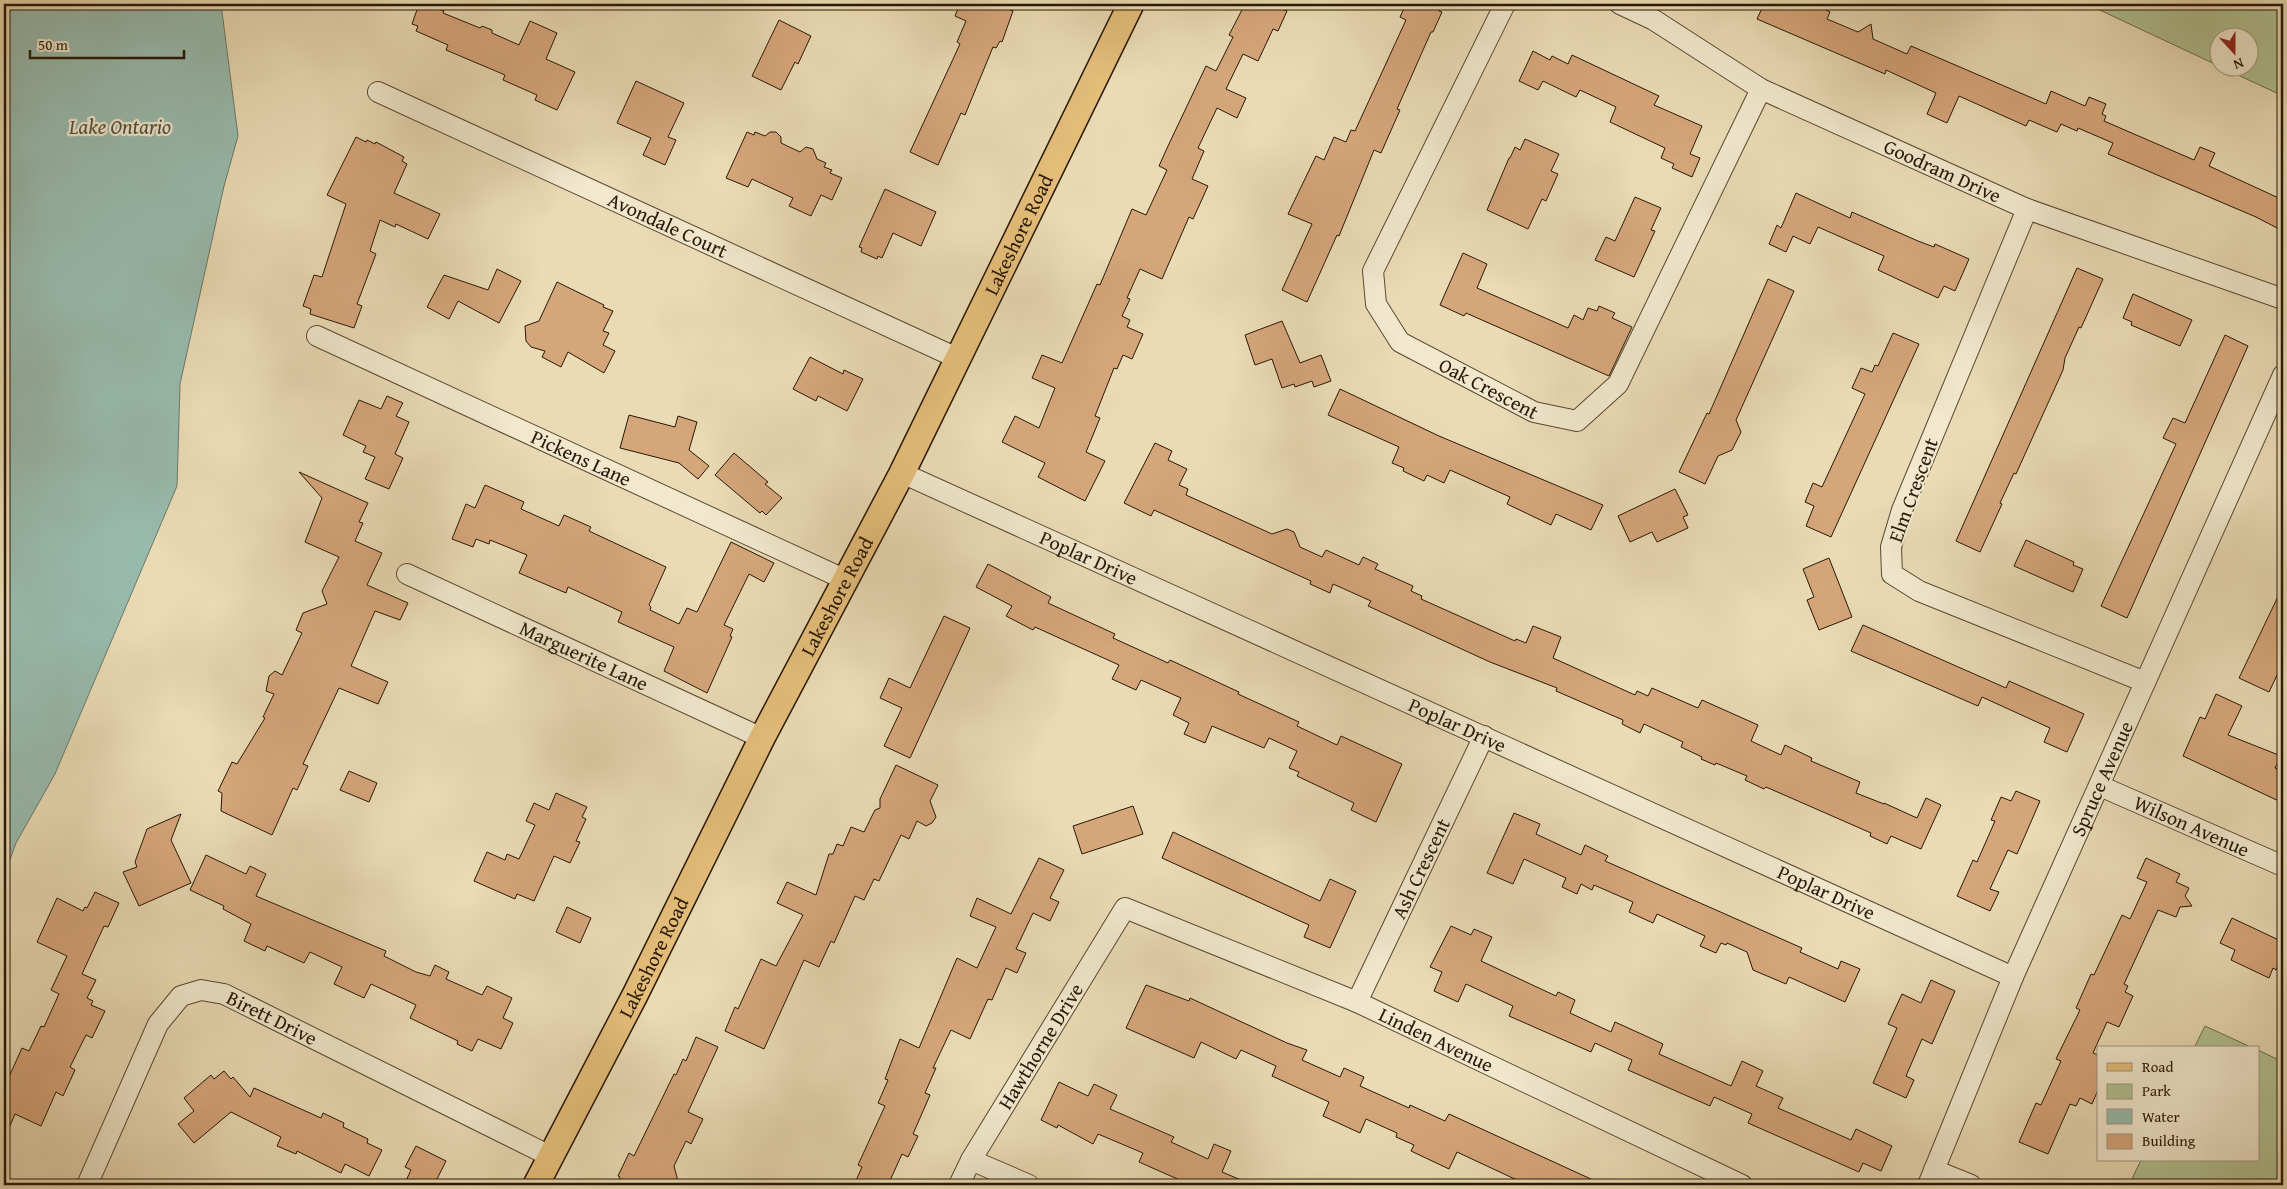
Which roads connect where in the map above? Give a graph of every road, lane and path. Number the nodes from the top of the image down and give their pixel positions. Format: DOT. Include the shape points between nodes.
graph roads {
  1 [pos="1131,4"];
  2 [pos="1506,4"];
  3 [pos="1620,4"];
  4 [pos="1761,89"];
  5 [pos="378,92"];
  6 [pos="2027,209"];
  7 [pos="2283,299"];
  8 [pos="316,336"];
  9 [pos="957,358"];
  10 [pos="2283,375"];
  11 [pos="902,473"];
  12 [pos="407,574"];
  13 [pos="846,580"];
  14 [pos="2144,682"];
  15 [pos="1484,736"];
  16 [pos="762,738"];
  17 [pos="2100,786"];
  18 [pos="2283,866"];
  19 [pos="1125,908"];
  20 [pos="2013,977"];
  21 [pos="1357,1002"];
  22 [pos="550,1156"];
  23 [pos="972,1160"];
  24 [pos="1931,1178"];
  25 [pos="87,1185"];
  26 [pos="536,1185"];
  27 [pos="958,1185"];
  28 [pos="1029,1185"];
  29 [pos="1742,1185"];
  30 [pos="1971,1185"];
  1 -- 9 [label="main road, Lakeshore Road"];
  2 -- 4 [label="street, Oak Crescent" via="1373,271 1376,304 1400,342 1534,412 1577,421 1618,384"];
  3 -- 4 [label="street, Goodram Drive" via="1654,20"];
  4 -- 6 [label="street, Goodram Drive"];
  5 -- 9 [label="street, Avondale Court"];
  6 -- 7 [label="street, Goodram Drive"];
  6 -- 14 [label="street, Elm Crescent" via="1902,510 1891,547 1892,574 1919,591"];
  8 -- 13 [label="street, Pickens Lane"];
  9 -- 11 [label="main road, Lakeshore Road"];
  10 -- 14 [label="street, Spruce Avenue"];
  11 -- 13 [label="main road, Lakeshore Road"];
  11 -- 15 [label="street, Poplar Drive"];
  12 -- 16 [label="street, Marguerite Lane"];
  13 -- 16 [label="main road, Lakeshore Road"];
  14 -- 17 [label="street, Spruce Avenue"];
  15 -- 20 [label="street, Poplar Drive"];
  15 -- 21 [label="street, Ash Crescent"];
  16 -- 22 [label="main road, Lakeshore Road" via="636,995"];
  17 -- 18 [label="street, Wilson Avenue"];
  17 -- 20 [label="street, Spruce Avenue"];
  19 -- 21 [label="street, Linden Avenue"];
  19 -- 23 [label="street, Hawthorne Drive"];
  20 -- 24 [label="street, Spruce Avenue"];
  21 -- 29 [label="street, Linden Avenue"];
  22 -- 25 [label="street, Birett Drive" via="224,994 200,990 181,996 158,1024"];
  22 -- 26 [label="main road, Lakeshore Road"];
  23 -- 27 [label="street, Hawthorne Drive"];
  23 -- 28 [label="street"];
  24 -- 30 [label="street"];
}
